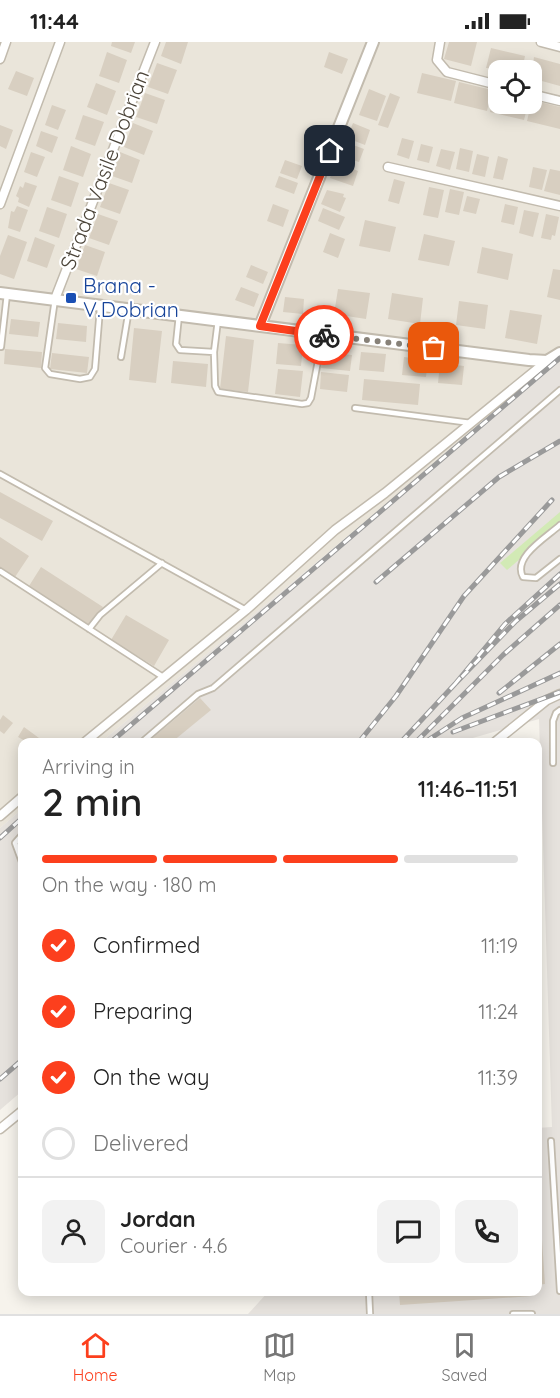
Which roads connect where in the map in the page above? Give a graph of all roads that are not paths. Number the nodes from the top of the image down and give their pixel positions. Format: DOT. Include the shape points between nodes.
graph roads {
  1 [pos="6,42"];
  2 [pos="60,42"];
  3 [pos="155,42"];
  4 [pos="373,42"];
  5 [pos="440,42"];
  6 [pos="541,42"];
  7 [pos="558,45"];
  8 [pos="0,58"];
  9 [pos="488,82"];
  10 [pos="542,97"];
  11 [pos="560,101"];
  12 [pos="388,167"];
  13 [pos="0,204"];
  14 [pos="560,206"];
  15 [pos="4,294"];
  16 [pos="54,299"];
  17 [pos="100,305"];
  18 [pos="129,309"];
  19 [pos="178,315"];
  20 [pos="218,320"];
  21 [pos="260,326"];
  22 [pos="323,334"];
  23 [pos="1,347"];
  24 [pos="214,352"];
  25 [pos="560,353"];
  26 [pos="121,357"];
  27 [pos="547,361"];
  28 [pos="560,390"];
  29 [pos="355,408"];
  30 [pos="471,423"];
  31 [pos="0,474"];
  32 [pos="560,525"];
  33 [pos="560,559"];
  34 [pos="162,563"];
  35 [pos="0,571"];
  36 [pos="246,610"];
  37 [pos="88,629"];
  38 [pos="163,677"];
  39 [pos="560,694"];
  40 [pos="560,710"];
  41 [pos="90,738"];
  42 [pos="147,738"];
  43 [pos="500,738"];
  44 [pos="553,763"];
  45 [pos="18,800"];
  46 [pos="0,816"];
  47 [pos="18,1114"];
  48 [pos="0,1129"];
  49 [pos="551,1141"];
  50 [pos="557,1199"];
  51 [pos="560,1291"];
  52 [pos="369,1296"];
  53 [pos="370,1314"];
  54 [pos="513,1314"];
  55 [pos="532,1314"];
  1 -- 8 [label="street"];
  2 -- 13 [label="street"];
  3 -- 16 [label="street, Strada Vasile Dobrian"];
  4 -- 21 [label="street"];
  5 -- 9 [label="street" via="437,60 447,72"];
  6 -- 7 [label="street"];
  10 -- 11 [label="street"];
  12 -- 14 [label="street"];
  15 -- 16 [label="street"];
  15 -- 23 [label="lane"];
  16 -- 17 [label="street"];
  16 -- 17 [label="lane" via="45,368 50,374 80,379 90,377 95,369"];
  17 -- 18 [label="street"];
  18 -- 19 [label="street"];
  18 -- 26 [label="lane"];
  19 -- 20 [label="street"];
  19 -- 24 [label="lane" via="177,348"];
  20 -- 21 [label="street"];
  20 -- 24 [label="lane"];
  21 -- 22 [label="street"];
  22 -- 24 [label="lane" via="311,398 302,404 218,392"];
  22 -- 27 [label="street"];
  25 -- 27 [label="street"];
  27 -- 30 [label="street"];
  28 -- 42 [label="lane" via="213,688 198,694"];
  29 -- 30 [label="lane"];
  30 -- 36 [label="street" via="335,530"];
  31 -- 34 [label="lane"];
  32 -- 33 [label="lane" via="528,553 520,572 523,577 536,578"];
  34 -- 36 [label="lane"];
  34 -- 37 [label="lane"];
  35 -- 37 [label="lane"];
  36 -- 38 [label="street"];
  37 -- 38 [label="lane"];
  38 -- 41 [label="street"];
  39 -- 43 [label="street"];
  40 -- 44 [label="lane" via="553,721"];
  45 -- 46 [label="street"];
  47 -- 48 [label="street"];
  49 -- 50 [label="lane"];
  50 -- 51 [label="lane"];
  52 -- 53 [label="lane"];
  54 -- 55 [label="lane"];
}
